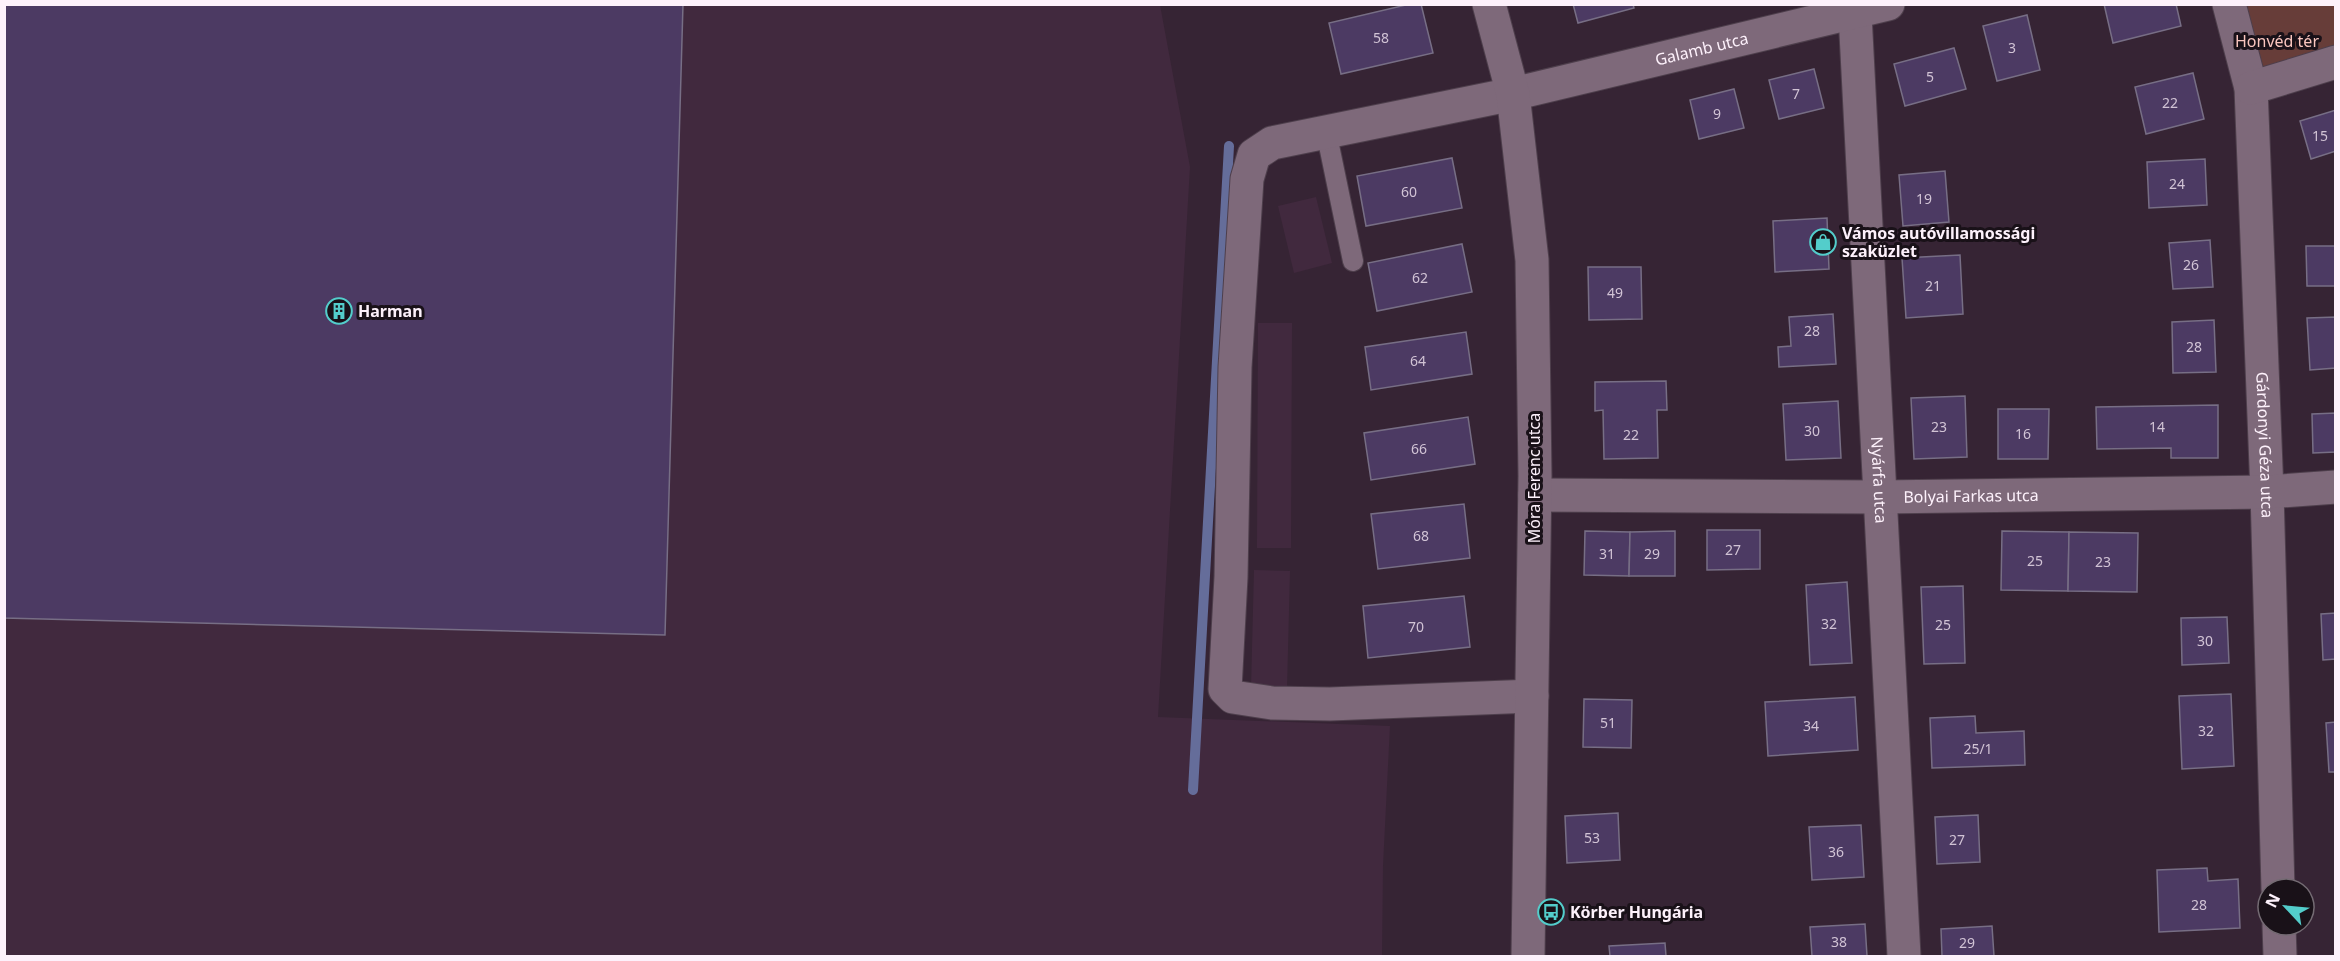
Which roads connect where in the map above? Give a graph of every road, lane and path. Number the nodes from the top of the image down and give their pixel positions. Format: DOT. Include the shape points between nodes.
graph roads {
  1 [pos="1489,4"];
  2 [pos="1888,4"];
  3 [pos="2229,4"];
  4 [pos="1854,9"];
  5 [pos="2336,62"];
  6 [pos="2251,88"];
  7 [pos="1513,94"];
  8 [pos="1326,132"];
  9 [pos="1353,261"];
  10 [pos="2336,487"];
  11 [pos="2267,492"];
  12 [pos="1535,495"];
  13 [pos="1879,497"];
  14 [pos="1532,696"];
  15 [pos="2278,877"];
  16 [pos="2279,937"];
  17 [pos="1528,957"];
  18 [pos="1904,957"];
  19 [pos="2280,957"];
  1 -- 7 [label="street, Móra Ferenc utca"];
  2 -- 4 [label="street, Galamb utca"];
  3 -- 6 [label="street, Gárdonyi Géza utca"];
  4 -- 7 [label="street, Galamb utca"];
  4 -- 13 [label="street, Nyárfa utca"];
  5 -- 6 [label="street"];
  6 -- 11 [label="street, Gárdonyi Géza utca"];
  7 -- 8 [label="street, Galamb utca"];
  7 -- 12 [label="street, Móra Ferenc utca" via="1532,260"];
  8 -- 9 [label="lane"];
  8 -- 14 [label="street, Galamb utca" via="1272,143 1254,155 1247,179 1235,367 1226,689 1233,697 1272,703"];
  10 -- 11 [label="street, Bolyai Farkas utca"];
  11 -- 13 [label="street, Bolyai Farkas utca"];
  11 -- 15 [label="street, Gárdonyi Géza utca"];
  12 -- 13 [label="street, Bolyai Farkas utca"];
  12 -- 14 [label="street, Móra Ferenc utca"];
  13 -- 18 [label="street, Nyárfa utca"];
  14 -- 17 [label="street, Móra Ferenc utca"];
  16 -- 19 [label="street"];
}
